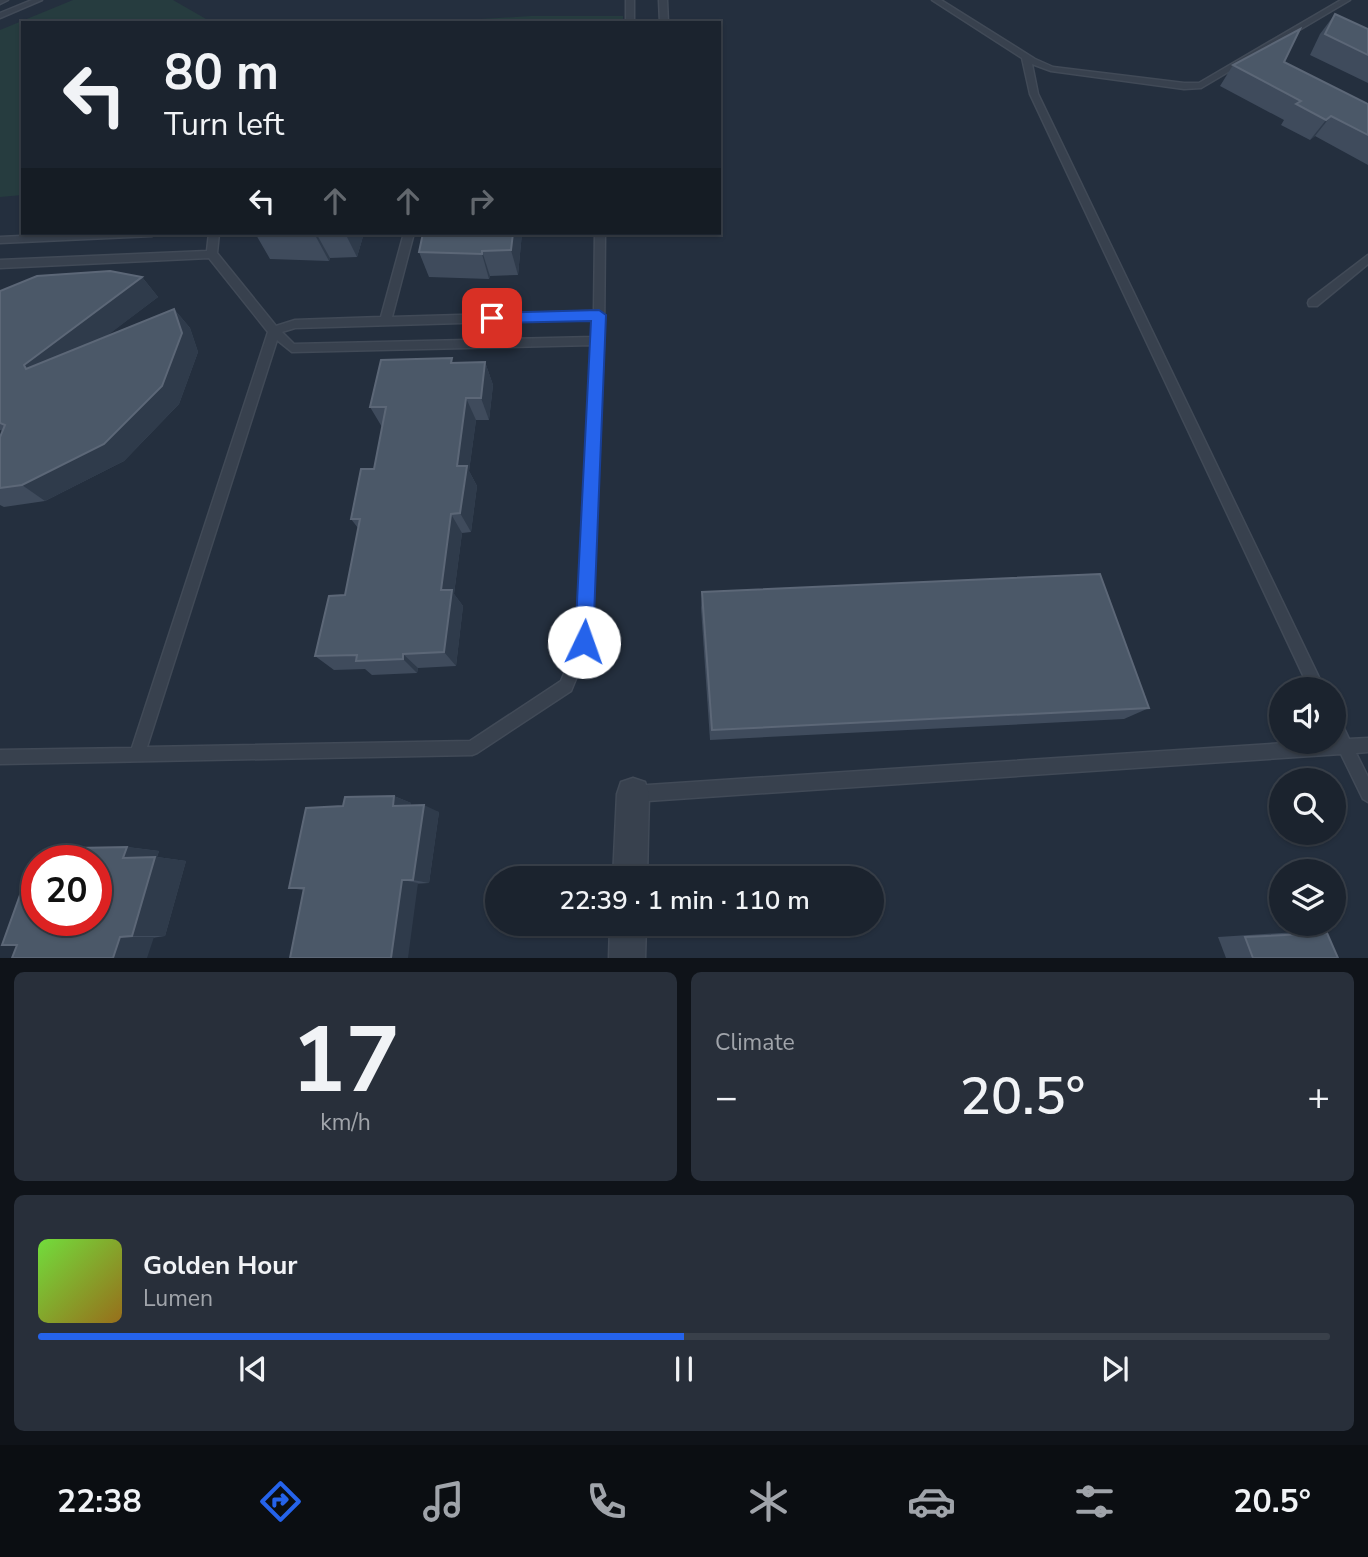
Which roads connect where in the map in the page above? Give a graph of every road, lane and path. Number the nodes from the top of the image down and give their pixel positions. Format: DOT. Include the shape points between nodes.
graph roads {
  1 [pos="38,0"];
  2 [pos="630,0"];
  3 [pos="663,0"];
  4 [pos="936,0"];
  5 [pos="1346,0"];
  6 [pos="0,16"];
  7 [pos="629,21"];
  8 [pos="664,21"];
  9 [pos="1026,57"];
  10 [pos="109,235"];
  11 [pos="214,235"];
  12 [pos="408,235"];
  13 [pos="600,235"];
  14 [pos="0,240"];
  15 [pos="212,254"];
  16 [pos="1368,260"];
  17 [pos="0,264"];
  18 [pos="1312,303"];
  19 [pos="599,315"];
  20 [pos="385,321"];
  21 [pos="274,331"];
  22 [pos="600,341"];
  23 [pos="1312,677"];
  24 [pos="1368,745"];
  25 [pos="1346,747"];
  26 [pos="1346,749"];
  27 [pos="1269,752"];
  28 [pos="137,755"];
  29 [pos="0,758"];
  30 [pos="633,794"];
  31 [pos="1368,794"];
  32 [pos="630,866"];
  33 [pos="628,936"];
  34 [pos="627,958"];
  1 -- 6 [label="lane"];
  2 -- 7 [label="lane"];
  3 -- 8 [label="lane"];
  4 -- 9 [label="lane"];
  5 -- 9 [label="lane" via="1201,85 1051,69"];
  9 -- 23 [label="lane" via="1034,94"];
  10 -- 14 [label="lane"];
  11 -- 15 [label="lane"];
  12 -- 20 [label="lane"];
  13 -- 19 [label="lane"];
  15 -- 17 [label="lane"];
  15 -- 21 [label="lane"];
  16 -- 18 [label="lane"];
  19 -- 20 [label="lane"];
  19 -- 22 [label="lane"];
  20 -- 21 [label="lane" via="295,324"];
  21 -- 22 [label="lane" via="292,348"];
  21 -- 28 [label="lane"];
  22 -- 28 [label="lane" via="584,642 566,686 472,748"];
  24 -- 25 [label="lane"];
  26 -- 31 [label="lane"];
  27 -- 30 [label="lane"];
  28 -- 29 [label="lane"];
  30 -- 32 [label="street"];
  33 -- 34 [label="street"];
}
